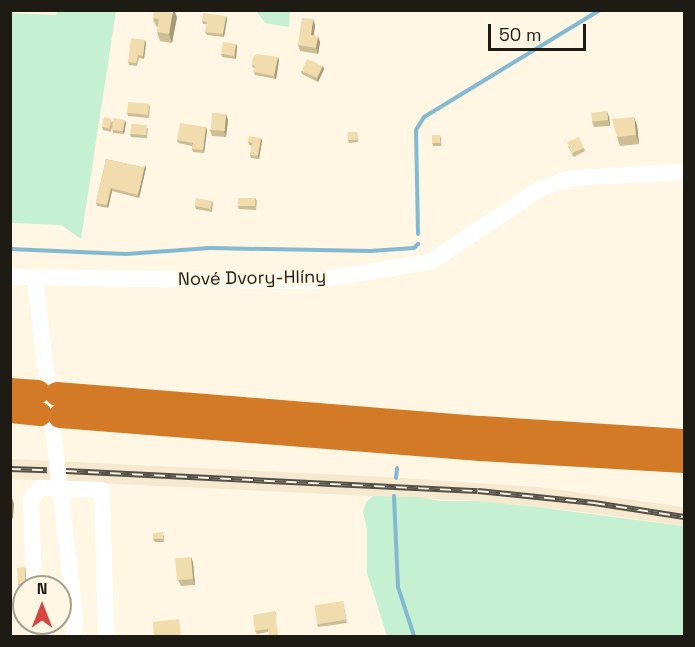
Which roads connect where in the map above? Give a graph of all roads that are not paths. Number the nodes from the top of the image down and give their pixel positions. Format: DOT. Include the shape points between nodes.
graph roads {
  1 [pos="684,172"];
  2 [pos="10,277"];
  3 [pos="35,279"];
  4 [pos="10,390"];
  5 [pos="49,404"];
  6 [pos="10,411"];
  7 [pos="684,441"];
  8 [pos="684,461"];
  9 [pos="34,575"];
  10 [pos="74,636"];
  11 [pos="106,636"];
  1 -- 3 [label="street, Nové Dvory-Hlíny" via="571,178 540,189 430,262 314,280"];
  2 -- 3 [label="street, Nové Dvory-Hlíny"];
  3 -- 10 [label="street" via="75,615"];
  4 -- 5 [label="highway"];
  5 -- 6 [label="highway"];
  5 -- 7 [label="highway"];
  5 -- 8 [label="highway" via="480,449"];
  9 -- 11 [label="street" via="31,499 40,488 102,490"];
}
